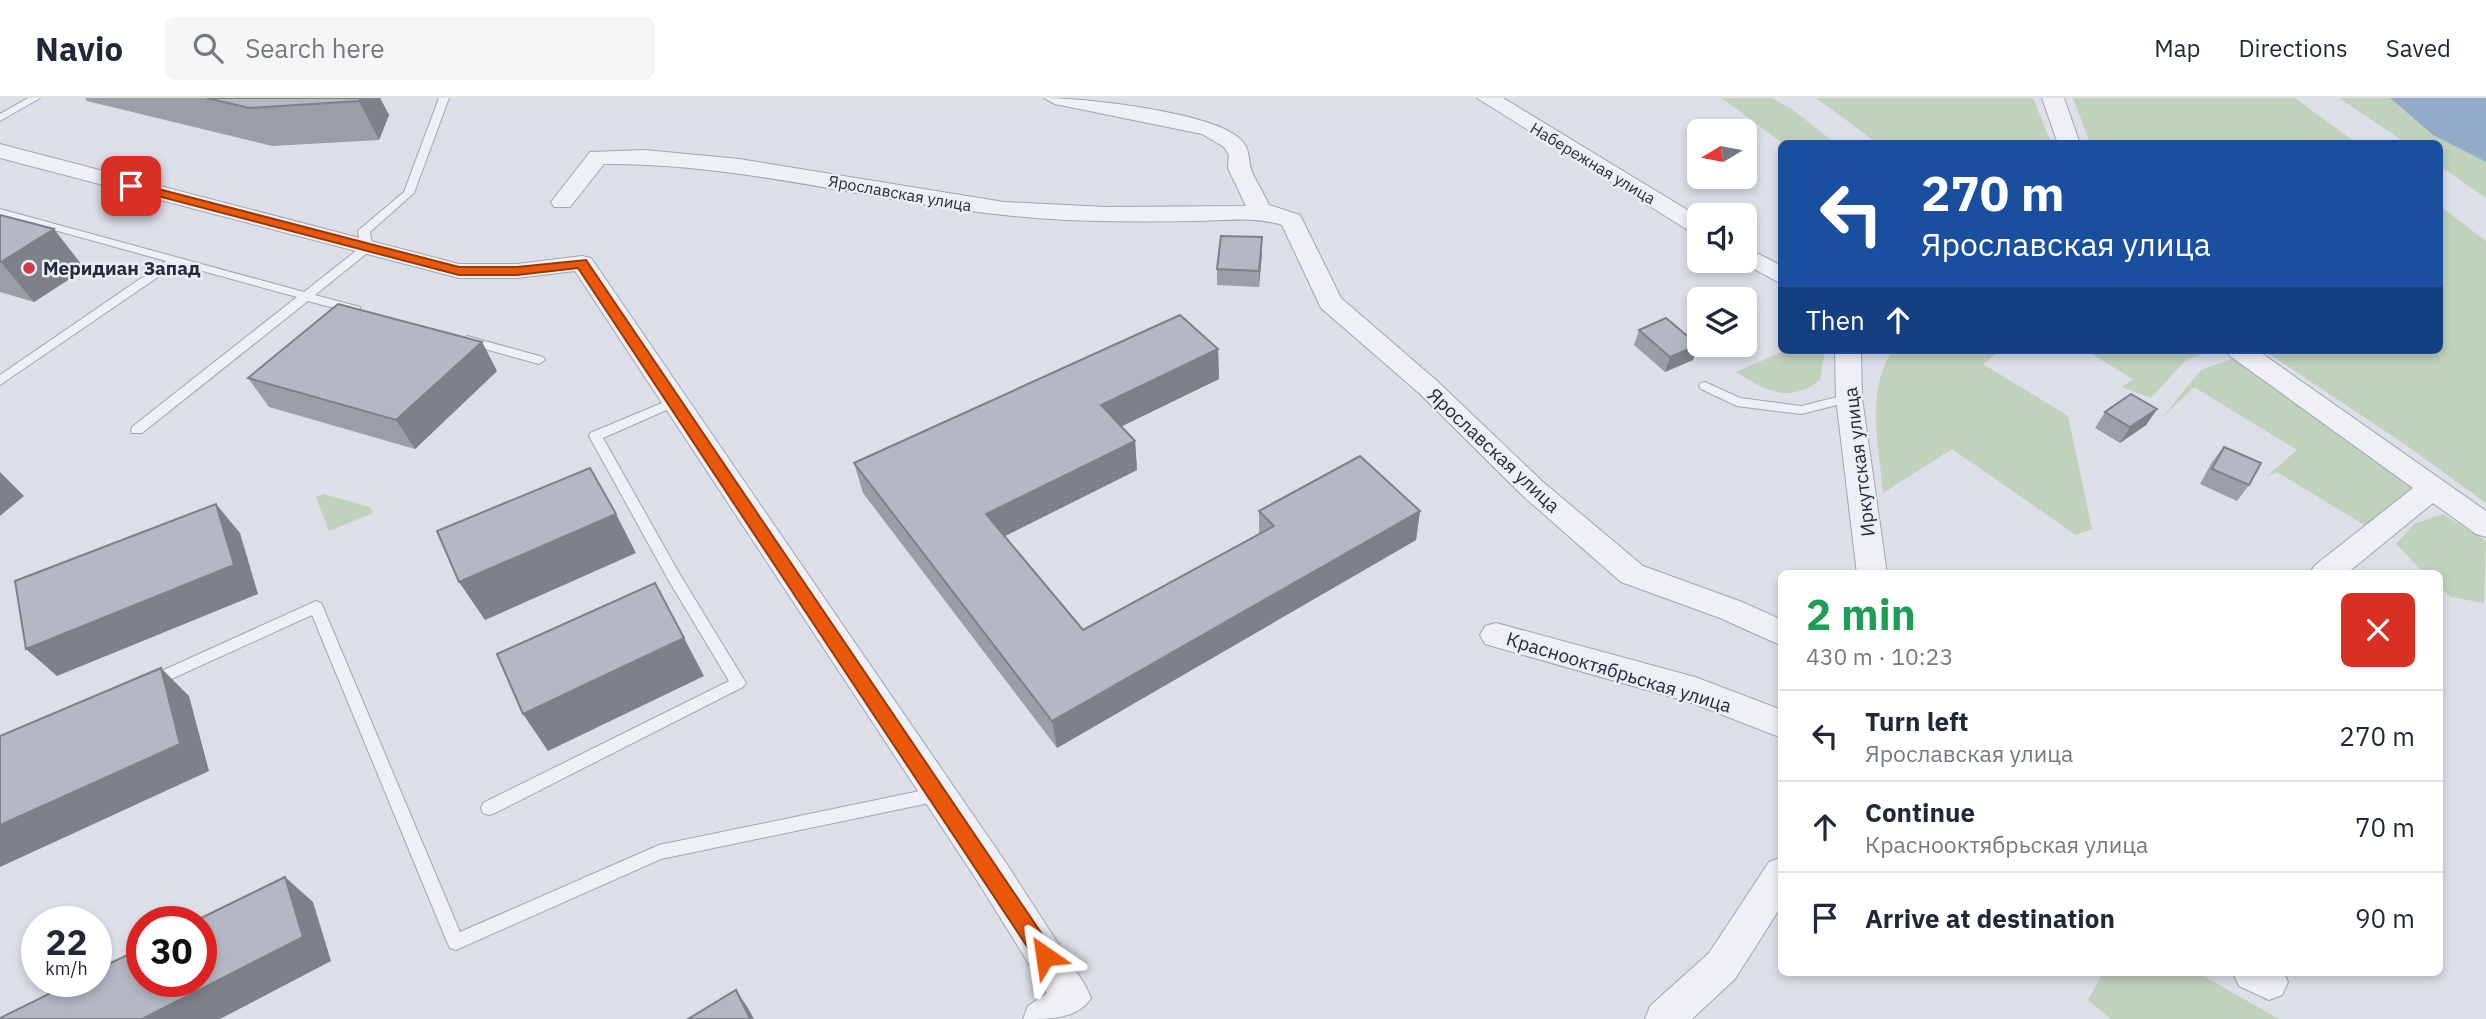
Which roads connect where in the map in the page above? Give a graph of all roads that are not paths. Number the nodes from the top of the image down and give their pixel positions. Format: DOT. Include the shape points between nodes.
graph roads {
  1 [pos="35,98"];
  2 [pos="444,98"];
  3 [pos="1055,98"];
  4 [pos="1488,98"];
  5 [pos="2053,98"];
  6 [pos="0,118"];
  7 [pos="2068,140"];
  8 [pos="0,151"];
  9 [pos="562,202"];
  10 [pos="1259,210"];
  11 [pos="0,212"];
  12 [pos="1687,220"];
  13 [pos="367,248"];
  14 [pos="176,260"];
  15 [pos="1757,261"];
  16 [pos="1778,274"];
  17 [pos="308,296"];
  18 [pos="372,314"];
  19 [pos="449,335"];
  20 [pos="1848,354"];
  21 [pos="2245,354"];
  22 [pos="539,360"];
  23 [pos="0,381"];
  24 [pos="1705,387"];
  25 [pos="1849,398"];
  26 [pos="674,402"];
  27 [pos="137,430"];
  28 [pos="2434,487"];
  29 [pos="2486,526"];
  30 [pos="1871,570"];
  31 [pos="2330,570"];
  32 [pos="1778,632"];
  33 [pos="1496,635"];
  34 [pos="142,687"];
  35 [pos="1778,722"];
  36 [pos="939,794"];
  37 [pos="489,808"];
  38 [pos="1778,879"];
  39 [pos="1042,1019"];
  40 [pos="1664,1019"];
  1 -- 6 [label="lane"];
  2 -- 13 [label="lane" via="409,193 364,231"];
  3 -- 10 [label="street" via="1209,129 1231,142 1240,155 1239,168"];
  4 -- 12 [label="street, Набережная улица"];
  5 -- 7 [label="street"];
  8 -- 13 [label="street"];
  9 -- 10 [label="street, Ярославская улица" via="598,157 630,156 771,170 1039,213 1228,215"];
  10 -- 32 [label="street, Ярославская улица" via="1292,219 1330,302 1428,387 1532,489 1632,574"];
  11 -- 14 [label="lane"];
  13 -- 17 [label="lane"];
  13 -- 26 [label="street" via="459,271 517,271 582,263"];
  14 -- 17 [label="lane"];
  14 -- 23 [label="lane"];
  15 -- 16 [label="street"];
  17 -- 18 [label="lane"];
  17 -- 27 [label="lane"];
  19 -- 22 [label="lane"];
  20 -- 25 [label="street, Иркутская улица"];
  21 -- 28 [label="street"];
  24 -- 25 [label="lane" via="1737,402 1801,411"];
  25 -- 30 [label="street, Иркутская улица"];
  26 -- 36 [label="street"];
  26 -- 37 [label="lane" via="595,436 738,682"];
  28 -- 29 [label="street"];
  28 -- 31 [label="street"];
  33 -- 35 [label="street, Краснооктябрьская улица" via="1696,690"];
  34 -- 36 [label="lane" via="316,607 456,942 659,852"];
  36 -- 39 [label="street" via="1072,998"];
  38 -- 40 [label="street" via="1723,966"];
}
